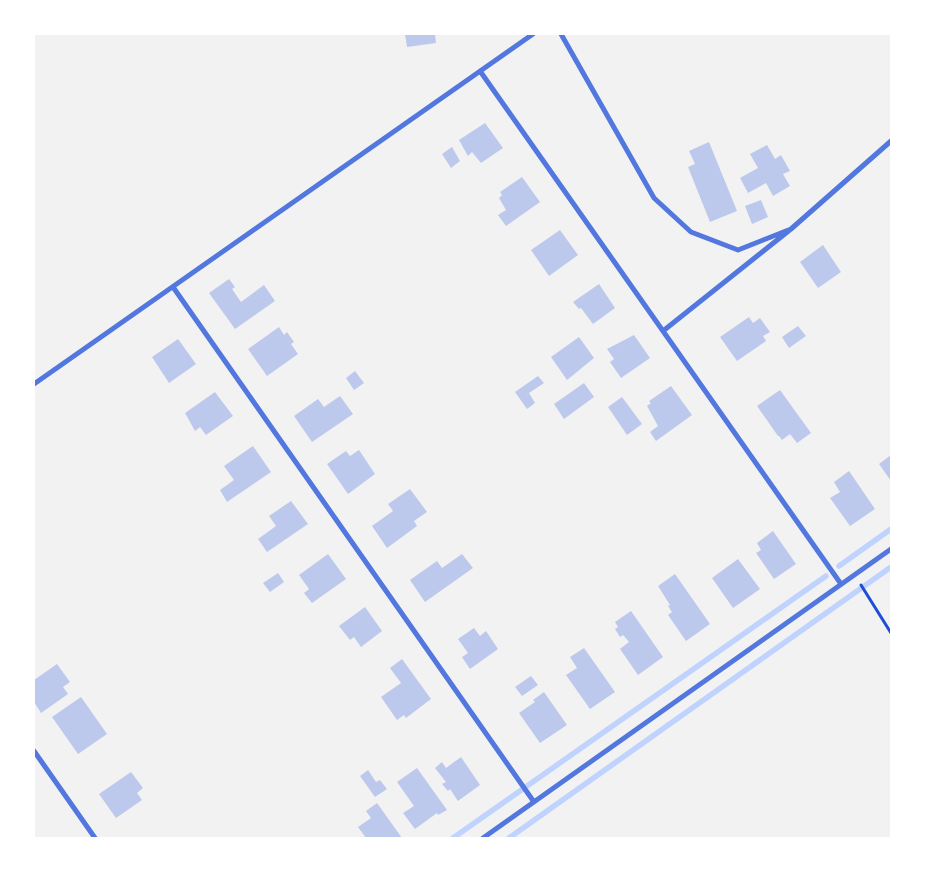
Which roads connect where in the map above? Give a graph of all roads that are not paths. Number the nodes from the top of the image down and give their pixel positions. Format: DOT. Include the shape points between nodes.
graph roads {
  1 [pos="533,34"];
  2 [pos="562,34"];
  3 [pos="480,71"];
  4 [pos="891,141"];
  5 [pos="791,229"];
  6 [pos="172,287"];
  7 [pos="663,331"];
  8 [pos="34,384"];
  9 [pos="891,549"];
  10 [pos="841,584"];
  11 [pos="34,750"];
  12 [pos="534,802"];
  13 [pos="95,838"];
  14 [pos="483,838"];
  1 -- 3 [label="street"];
  2 -- 5 [label="street" via="654,198 691,232 738,250"];
  3 -- 6 [label="street"];
  3 -- 7 [label="street"];
  4 -- 5 [label="street"];
  5 -- 7 [label="street"];
  6 -- 8 [label="street"];
  6 -- 12 [label="street"];
  7 -- 10 [label="street"];
  9 -- 10 [label="street"];
  10 -- 12 [label="street"];
  11 -- 13 [label="street"];
  12 -- 14 [label="street"];
}
